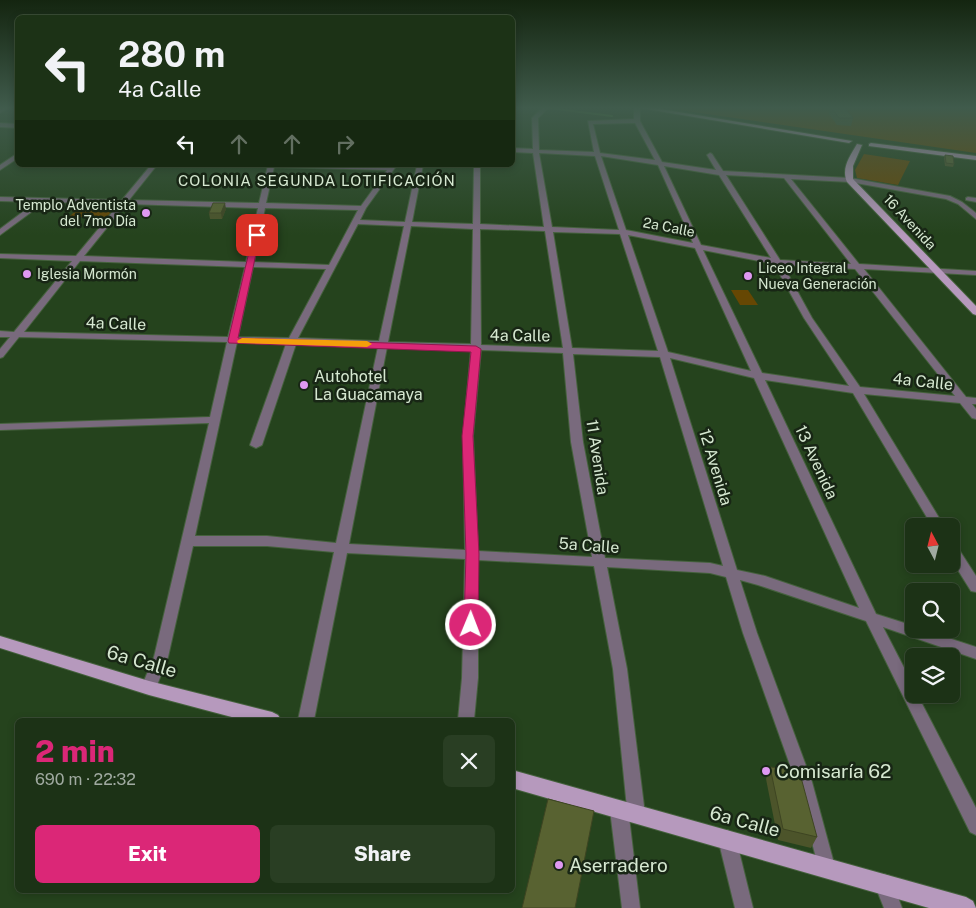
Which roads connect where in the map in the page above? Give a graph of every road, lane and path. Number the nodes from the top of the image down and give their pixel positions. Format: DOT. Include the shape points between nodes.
graph roads {
  1 [pos="521,150"];
  2 [pos="596,150"];
  3 [pos="653,150"];
  4 [pos="857,150"];
  5 [pos="933,150"];
  6 [pos="536,151"];
  7 [pos="597,154"];
  8 [pos="710,155"];
  9 [pos="976,156"];
  10 [pos="9,159"];
  11 [pos="660,162"];
  12 [pos="152,167"];
  13 [pos="271,167"];
  14 [pos="392,167"];
  15 [pos="420,167"];
  16 [pos="477,167"];
  17 [pos="0,168"];
  18 [pos="722,173"];
  19 [pos="786,177"];
  20 [pos="850,180"];
  21 [pos="0,199"];
  22 [pos="44,200"];
  23 [pos="126,202"];
  24 [pos="263,206"];
  25 [pos="362,208"];
  26 [pos="976,217"];
  27 [pos="356,222"];
  28 [pos="408,224"];
  29 [pos="475,228"];
  30 [pos="550,229"];
  31 [pos="625,232"];
  32 [pos="0,233"];
  33 [pos="700,246"];
  34 [pos="0,256"];
  35 [pos="78,259"];
  36 [pos="777,262"];
  37 [pos="250,264"];
  38 [pos="330,267"];
  39 [pos="859,268"];
  40 [pos="937,271"];
  41 [pos="976,273"];
  42 [pos="976,312"];
  43 [pos="0,334"];
  44 [pos="16,335"];
  45 [pos="233,341"];
  46 [pos="292,341"];
  47 [pos="383,344"];
  48 [pos="476,349"];
  49 [pos="568,351"];
  50 [pos="664,354"];
  51 [pos="0,355"];
  52 [pos="759,376"];
  53 [pos="857,390"];
  54 [pos="964,400"];
  55 [pos="976,401"];
  56 [pos="976,416"];
  57 [pos="216,420"];
  58 [pos="0,427"];
  59 [pos="256,445"];
  60 [pos="933,518"];
  61 [pos="188,540"];
  62 [pos="341,548"];
  63 [pos="472,554"];
  64 [pos="960,562"];
  65 [pos="602,564"];
  66 [pos="731,573"];
  67 [pos="976,588"];
  68 [pos="870,616"];
  69 [pos="0,642"];
  70 [pos="976,653"];
  71 [pos="150,688"];
  72 [pos="264,718"];
  73 [pos="306,718"];
  74 [pos="466,718"];
  75 [pos="515,780"];
  76 [pos="628,812"];
  77 [pos="976,826"];
  78 [pos="727,839"];
  79 [pos="826,867"];
  80 [pos="883,883"];
  81 [pos="631,908"];
  82 [pos="744,908"];
  83 [pos="893,908"];
  84 [pos="966,908"];
  1 -- 6 [label="street"];
  2 -- 7 [label="street, 12 Avenida"];
  3 -- 11 [label="street, 13 Avenida"];
  4 -- 20 [label="main road" via="848,166"];
  5 -- 9 [label="main road"];
  6 -- 7 [label="street"];
  6 -- 30 [label="street, 11 Avenida"];
  7 -- 11 [label="street"];
  7 -- 31 [label="street, 12 Avenida"];
  8 -- 18 [label="street"];
  10 -- 17 [label="street"];
  11 -- 18 [label="street"];
  11 -- 33 [label="street, 13 Avenida"];
  12 -- 23 [label="street"];
  13 -- 24 [label="street"];
  14 -- 25 [label="street"];
  15 -- 28 [label="street"];
  16 -- 29 [label="street"];
  18 -- 19 [label="street"];
  18 -- 36 [label="street"];
  19 -- 20 [label="street"];
  19 -- 39 [label="street"];
  20 -- 26 [label="street" via="948,197"];
  20 -- 40 [label="main road, 16 Avenida"];
  21 -- 22 [label="street"];
  22 -- 23 [label="street"];
  22 -- 32 [label="street"];
  23 -- 24 [label="street"];
  23 -- 35 [label="street"];
  24 -- 25 [label="street"];
  24 -- 37 [label="street"];
  25 -- 27 [label="street"];
  27 -- 28 [label="street, 2a Calle"];
  27 -- 38 [label="street"];
  28 -- 29 [label="street, 2a Calle"];
  28 -- 47 [label="street"];
  29 -- 30 [label="street, 2a Calle"];
  29 -- 48 [label="street"];
  30 -- 31 [label="street, 2a Calle"];
  30 -- 49 [label="street, 11 Avenida"];
  31 -- 33 [label="street, 2a Calle"];
  31 -- 50 [label="street, 12 Avenida"];
  33 -- 36 [label="street, 2a Calle"];
  33 -- 52 [label="street, 13 Avenida"];
  34 -- 35 [label="street"];
  35 -- 37 [label="street"];
  35 -- 44 [label="street"];
  36 -- 39 [label="street, 2a Calle"];
  36 -- 53 [label="street" via="808,318"];
  37 -- 38 [label="street"];
  37 -- 45 [label="street"];
  38 -- 46 [label="street"];
  39 -- 40 [label="street, 2a Calle"];
  39 -- 54 [label="street"];
  40 -- 41 [label="street, 2a Calle"];
  40 -- 42 [label="main road, 16 Avenida"];
  43 -- 44 [label="street, 4a Calle"];
  44 -- 45 [label="street, 4a Calle"];
  44 -- 51 [label="street"];
  45 -- 46 [label="street, 4a Calle"];
  45 -- 57 [label="street"];
  46 -- 47 [label="street, 4a Calle"];
  46 -- 59 [label="street"];
  47 -- 48 [label="street, 4a Calle"];
  47 -- 62 [label="street"];
  48 -- 49 [label="street, 4a Calle"];
  48 -- 63 [label="street" via="468,436"];
  49 -- 50 [label="street, 4a Calle"];
  49 -- 65 [label="street, 11 Avenida" via="577,442"];
  50 -- 52 [label="street, 4a Calle"];
  50 -- 66 [label="street, 12 Avenida"];
  52 -- 53 [label="street, 4a Calle"];
  52 -- 68 [label="street, 13 Avenida"];
  53 -- 54 [label="street, 4a Calle"];
  53 -- 60 [label="street"];
  54 -- 55 [label="street, 4a Calle"];
  54 -- 56 [label="street"];
  57 -- 58 [label="street"];
  57 -- 61 [label="street"];
  61 -- 62 [label="street, 5a Calle" via="267,541"];
  61 -- 71 [label="street" via="161,657"];
  62 -- 63 [label="street, 5a Calle"];
  62 -- 73 [label="street"];
  63 -- 65 [label="street, 5a Calle"];
  63 -- 74 [label="street"];
  64 -- 67 [label="street"];
  65 -- 66 [label="street, 5a Calle" via="710,568"];
  65 -- 76 [label="street, 11 Avenida" via="620,669"];
  66 -- 68 [label="street, 5a Calle"];
  66 -- 79 [label="street, 12 Avenida" via="804,782"];
  68 -- 70 [label="street, 5a Calle"];
  68 -- 77 [label="street, 13 Avenida"];
  69 -- 71 [label="main road, 6a Calle"];
  71 -- 72 [label="main road, 6a Calle"];
  75 -- 76 [label="main road, 6a Calle"];
  76 -- 78 [label="main road, 6a Calle"];
  76 -- 81 [label="street, 11 Avenida"];
  78 -- 79 [label="main road, 6a Calle"];
  78 -- 82 [label="street"];
  79 -- 80 [label="main road, 6a Calle"];
  80 -- 83 [label="street"];
  80 -- 84 [label="main road, 6a Calle"];
}
